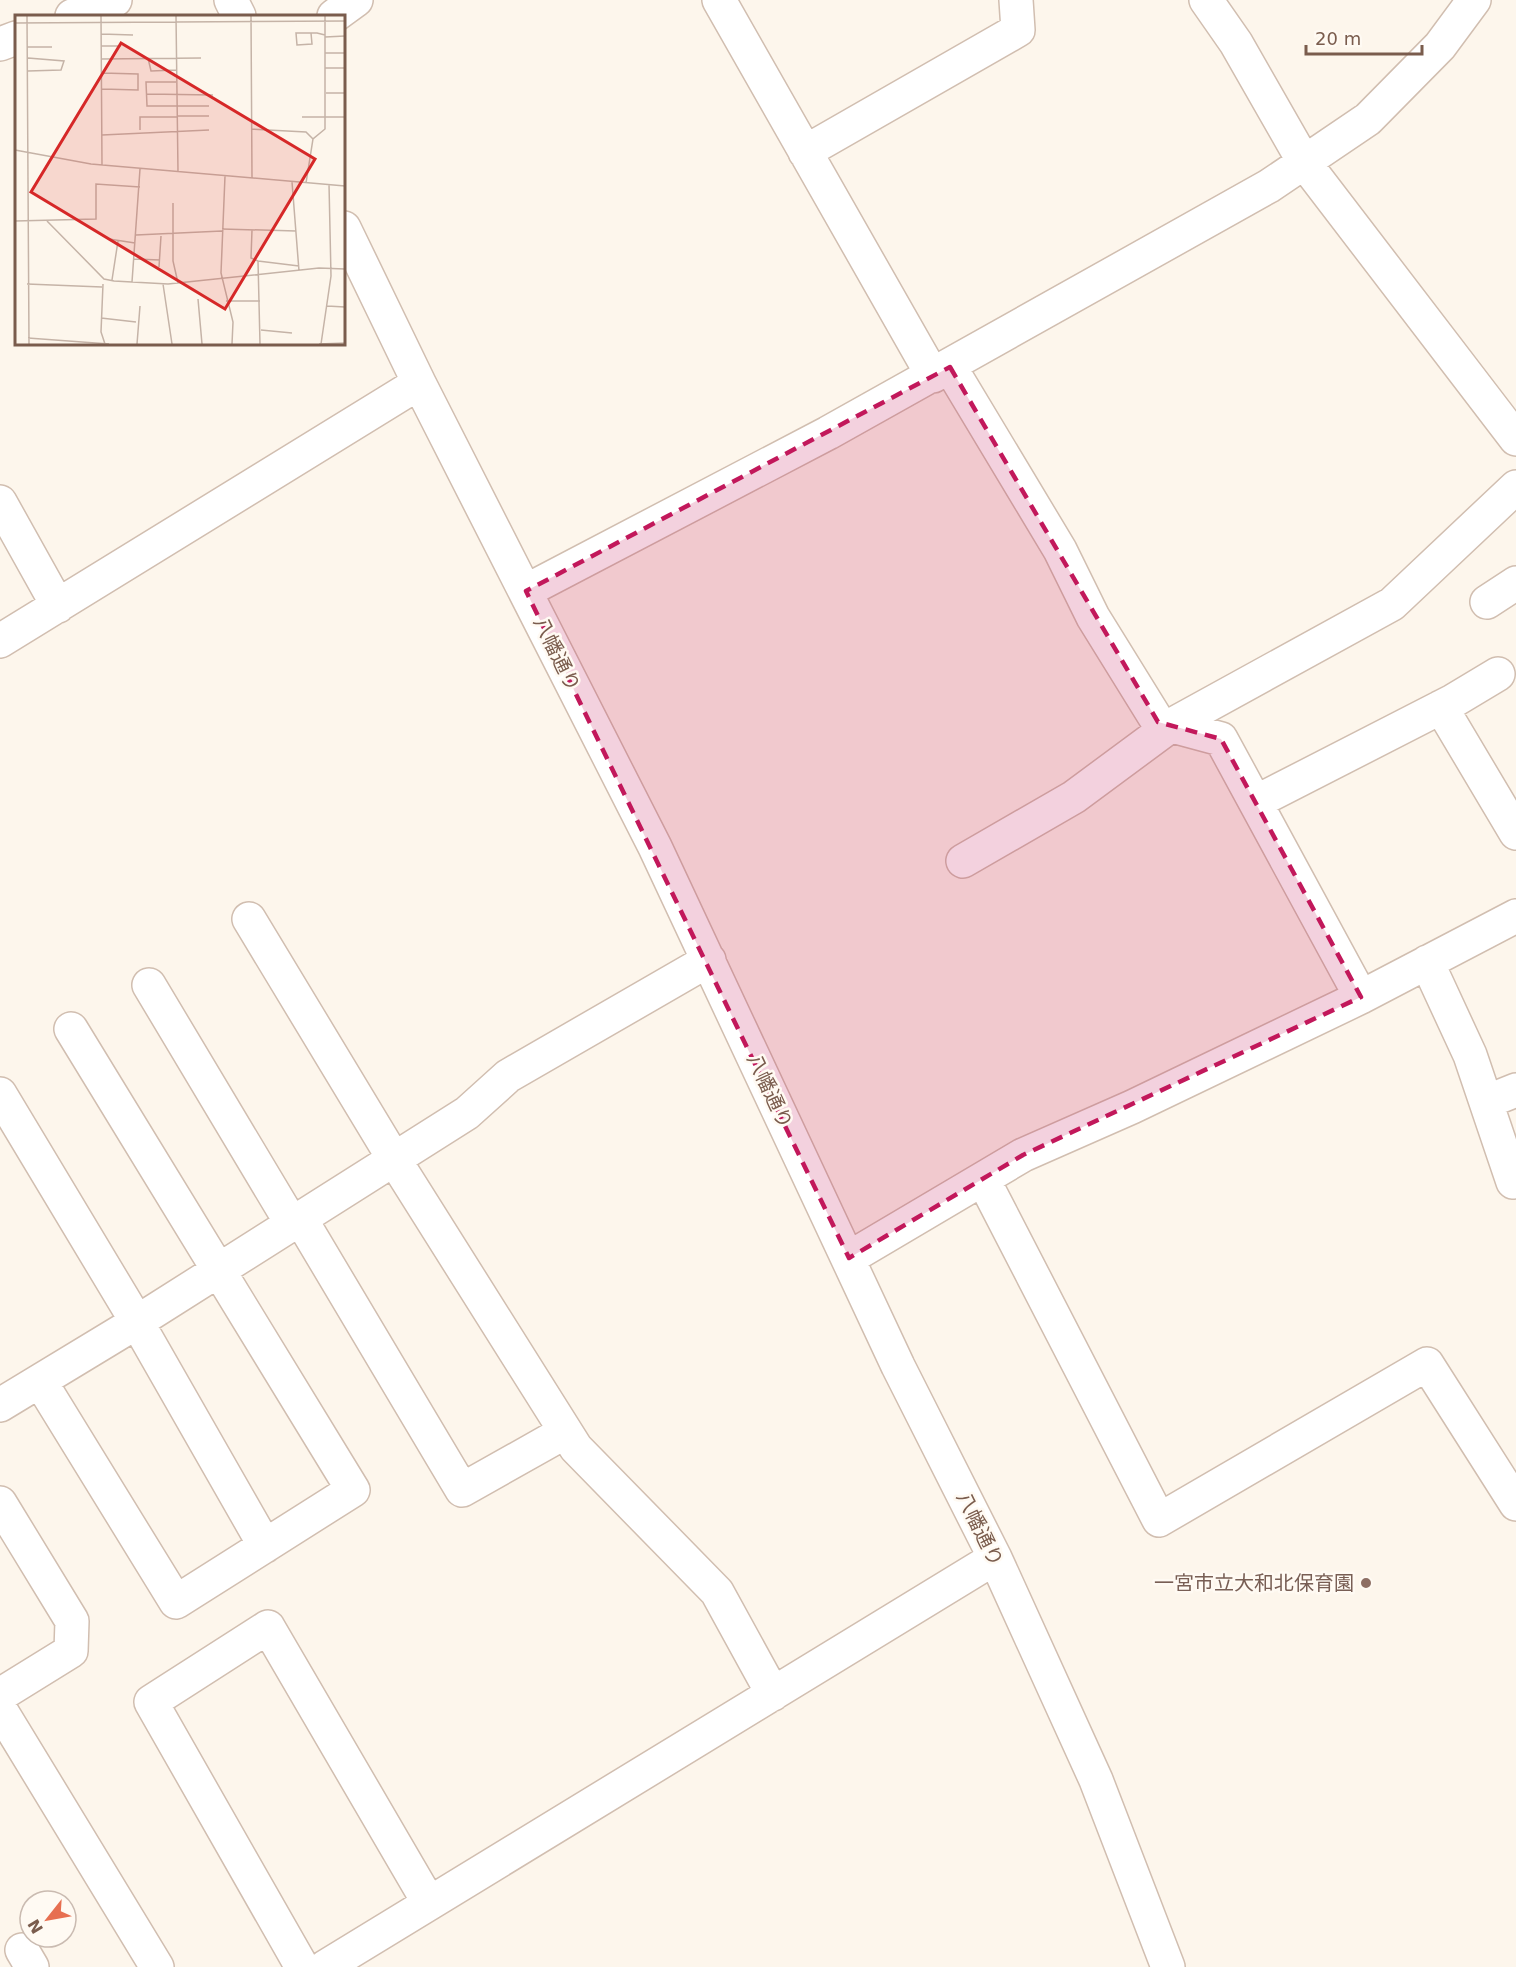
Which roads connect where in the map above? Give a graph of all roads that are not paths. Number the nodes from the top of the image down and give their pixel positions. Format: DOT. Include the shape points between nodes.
graph roads {
  1 [pos="115,0"];
  2 [pos="231,0"];
  3 [pos="356,0"];
  4 [pos="718,0"];
  5 [pos="1016,0"];
  6 [pos="1206,0"];
  7 [pos="1457,8"];
  8 [pos="75,15"];
  9 [pos="238,15"];
  10 [pos="335,15"];
  11 [pos="15,38"];
  12 [pos="0,44"];
  13 [pos="805,152"];
  14 [pos="1304,162"];
  15 [pos="345,230"];
  16 [pos="941,371"];
  17 [pos="420,383"];
  18 [pos="1516,439"];
  19 [pos="1516,487"];
  20 [pos="0,502"];
  21 [pos="1516,583"];
  22 [pos="526,591"];
  23 [pos="1487,602"];
  24 [pos="58,606"];
  25 [pos="0,641"];
  26 [pos="1498,674"];
  27 [pos="1441,707"];
  28 [pos="1170,726"];
  29 [pos="1256,802"];
  30 [pos="1516,833"];
  31 [pos="963,861"];
  32 [pos="1516,916"];
  33 [pos="249,919"];
  34 [pos="709,960"];
  35 [pos="1427,962"];
  36 [pos="149,985"];
  37 [pos="1361,997"];
  38 [pos="71,1029"];
  39 [pos="1516,1090"];
  40 [pos="0,1094"];
  41 [pos="1486,1102"];
  42 [pos="394,1159"];
  43 [pos="983,1179"];
  44 [pos="1513,1182"];
  45 [pos="296,1221"];
  46 [pos="849,1258"];
  47 [pos="219,1270"];
  48 [pos="137,1322"];
  49 [pos="40,1381"];
  50 [pos="0,1405"];
  51 [pos="565,1432"];
  52 [pos="0,1503"];
  53 [pos="1516,1504"];
  54 [pos="265,1546"];
  55 [pos="994,1558"];
  56 [pos="773,1694"];
  57 [pos="0,1695"];
  58 [pos="0,1709"];
  59 [pos="429,1903"];
  60 [pos="157,1967"];
  61 [pos="302,1967"];
  62 [pos="325,1967"];
  63 [pos="1168,1967"];
  1 -- 8 [label="street"];
  2 -- 9 [label="street"];
  3 -- 10 [label="street"];
  4 -- 13 [label="street"];
  5 -- 13 [label="street" via="1018,30"];
  6 -- 14 [label="street" via="1236,43"];
  7 -- 14 [label="street" via="1440,46 1368,119"];
  11 -- 12 [label="street"];
  13 -- 16 [label="street"];
  14 -- 16 [label="street" via="1269,186"];
  14 -- 18 [label="street"];
  15 -- 17 [label="street, 八幡通り"];
  16 -- 22 [label="street"];
  16 -- 28 [label="street" via="1060,550 1099,627 1158,722"];
  17 -- 22 [label="street, 八幡通り"];
  17 -- 24 [label="street"];
  19 -- 28 [label="street" via="1392,604"];
  20 -- 24 [label="street"];
  21 -- 23 [label="street"];
  22 -- 34 [label="street, 八幡通り"];
  24 -- 25 [label="street"];
  26 -- 27 [label="street"];
  27 -- 29 [label="street"];
  27 -- 30 [label="street"];
  28 -- 29 [label="street" via="1221,739"];
  28 -- 31 [label="street" via="1074,798"];
  29 -- 37 [label="street"];
  32 -- 35 [label="street"];
  33 -- 42 [label="street"];
  34 -- 42 [label="street" via="508,1076 466,1113"];
  34 -- 46 [label="street, 八幡通り"];
  35 -- 37 [label="street"];
  35 -- 41 [label="street" via="1470,1055"];
  36 -- 45 [label="street"];
  37 -- 43 [label="street" via="1023,1155"];
  38 -- 47 [label="street"];
  39 -- 41 [label="street"];
  40 -- 48 [label="street"];
  41 -- 44 [label="street"];
  42 -- 45 [label="street"];
  42 -- 51 [label="street"];
  43 -- 46 [label="street"];
  43 -- 53 [label="street" via="1159,1520 1427,1364"];
  45 -- 47 [label="street"];
  45 -- 51 [label="street" via="462,1490"];
  46 -- 55 [label="street, 八幡通り"];
  47 -- 48 [label="street"];
  47 -- 54 [label="street" via="353,1490"];
  48 -- 49 [label="street"];
  48 -- 54 [label="street"];
  49 -- 50 [label="street"];
  49 -- 54 [label="street" via="176,1602"];
  51 -- 56 [label="street" via="576,1448 717,1592"];
  52 -- 57 [label="street" via="72,1621 71,1651"];
  55 -- 56 [label="street"];
  55 -- 63 [label="street, 八幡通り" via="1096,1780"];
  56 -- 59 [label="street"];
  58 -- 60 [label="street"];
  59 -- 61 [label="street" via="268,1627 151,1702"];
  59 -- 62 [label="street"];
}
